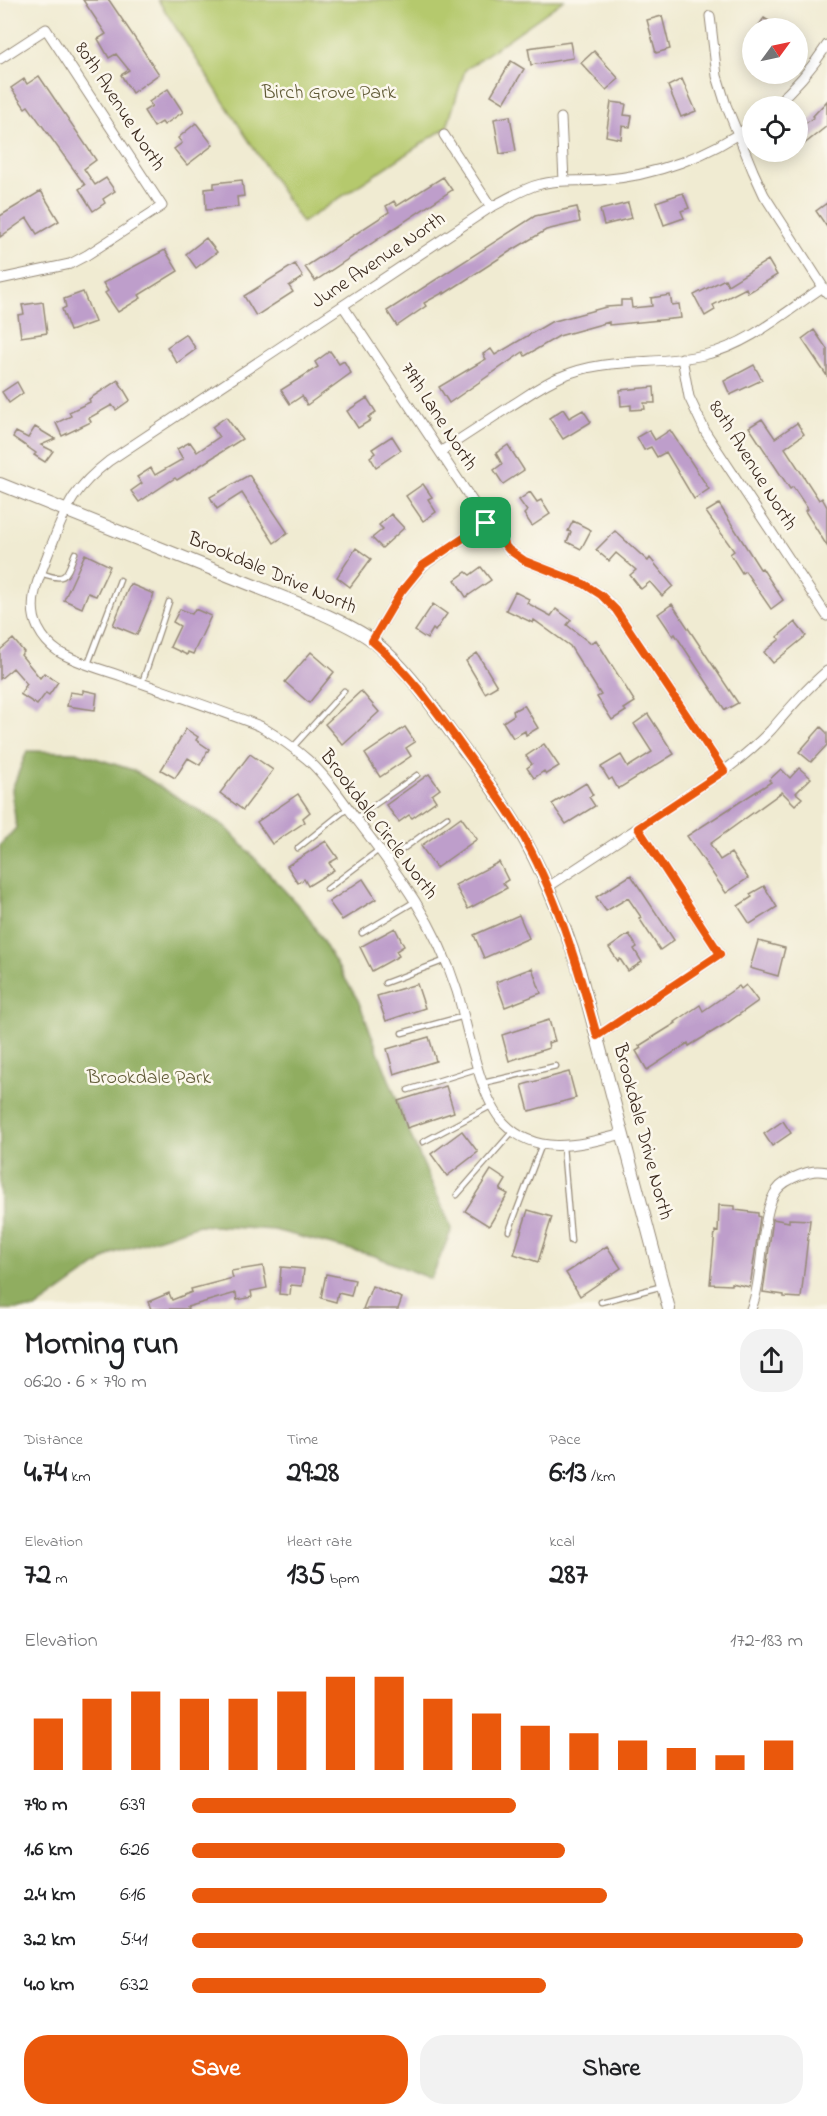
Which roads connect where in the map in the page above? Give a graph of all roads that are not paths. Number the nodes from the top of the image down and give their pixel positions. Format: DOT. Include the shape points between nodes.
graph roads {
  1 [pos="710,16"];
  2 [pos="827,45"];
  3 [pos="0,59"];
  4 [pos="785,96"];
  5 [pos="561,118"];
  6 [pos="742,132"];
  7 [pos="444,135"];
  8 [pos="738,135"];
  9 [pos="564,181"];
  10 [pos="491,207"];
  11 [pos="0,279"];
  12 [pos="825,290"];
  13 [pos="344,306"];
  14 [pos="682,358"];
  15 [pos="440,452"];
  16 [pos="0,484"];
  17 [pos="65,511"];
  18 [pos="486,523"];
  19 [pos="75,553"];
  20 [pos="41,573"];
  21 [pos="120,580"];
  22 [pos="169,602"];
  23 [pos="827,616"];
  24 [pos="372,641"];
  25 [pos="88,664"];
  26 [pos="827,671"];
  27 [pos="141,683"];
  28 [pos="344,691"];
  29 [pos="293,747"];
  30 [pos="724,771"];
  31 [pos="417,775"];
  32 [pos="348,808"];
  33 [pos="447,817"];
  34 [pos="356,818"];
  35 [pos="638,828"];
  36 [pos="298,848"];
  37 [pos="380,849"];
  38 [pos="388,860"];
  39 [pos="548,887"];
  40 [pos="327,889"];
  41 [pos="416,900"];
  42 [pos="362,933"];
  43 [pos="446,960"];
  44 [pos="385,983"];
  45 [pos="464,1016"];
  46 [pos="402,1033"];
  47 [pos="597,1036"];
  48 [pos="556,1066"];
  49 [pos="478,1068"];
  50 [pos="483,1083"];
  51 [pos="408,1090"];
  52 [pos="491,1106"];
  53 [pos="513,1131"];
  54 [pos="623,1134"];
  55 [pos="423,1142"];
  56 [pos="542,1144"];
  57 [pos="563,1146"];
  58 [pos="827,1172"];
  59 [pos="457,1194"];
  60 [pos="509,1231"];
  61 [pos="571,1241"];
  62 [pos="663,1286"];
  63 [pos="602,1302"];
  64 [pos="669,1309"];
  65 [pos="751,1309"];
  1 -- 8 [label="street" via="717,76"];
  2 -- 4 [label="street"];
  3 -- 11 [label="street, 80th Avenue North" via="46,29 162,206 69,264"];
  5 -- 9 [label="street"];
  6 -- 8 [label="street, June Avenue North"];
  7 -- 10 [label="street"];
  8 -- 9 [label="street, June Avenue North" via="704,153 635,176"];
  8 -- 12 [label="street" via="764,195"];
  9 -- 10 [label="street, June Avenue North" via="539,184"];
  10 -- 13 [label="street, June Avenue North"];
  12 -- 14 [label="street" via="724,349"];
  13 -- 15 [label="street, 79th Lane North"];
  13 -- 17 [label="street, June Avenue North" via="109,461 75,493"];
  14 -- 15 [label="street" via="618,361 560,376"];
  14 -- 23 [label="street, 80th Avenue North" via="689,397 706,433"];
  15 -- 18 [label="street, 79th Lane North"];
  16 -- 17 [label="street, Brookdale Drive North"];
  17 -- 20 [label="street, Brookdale Circle North"];
  17 -- 24 [label="street, Brookdale Drive North" via="317,611"];
  18 -- 24 [label="street" via="423,565 401,592"];
  18 -- 30 [label="street, 79th Lane North" via="509,550 525,561 584,584 616,610"];
  19 -- 20 [label="lane" via="67,574 56,579"];
  20 -- 25 [label="street, Brookdale Circle North" via="33,595 37,626 58,651"];
  21 -- 25 [label="lane"];
  22 -- 27 [label="lane"];
  24 -- 39 [label="street, Brookdale Drive North" via="415,683 497,795"];
  25 -- 27 [label="street, Brookdale Circle North"];
  26 -- 30 [label="street" via="749,752"];
  27 -- 29 [label="street, Brookdale Circle North" via="260,726"];
  28 -- 29 [label="lane"];
  29 -- 32 [label="street, Brookdale Circle North" via="310,761"];
  30 -- 35 [label="street"];
  31 -- 34 [label="lane"];
  32 -- 34 [label="street, Brookdale Circle North"];
  32 -- 36 [label="lane"];
  33 -- 38 [label="lane"];
  34 -- 37 [label="street, Brookdale Circle North"];
  35 -- 39 [label="street"];
  35 -- 47 [label="street" via="720,954"];
  37 -- 38 [label="street, Brookdale Circle North"];
  37 -- 40 [label="lane"];
  38 -- 41 [label="street, Brookdale Circle North"];
  39 -- 47 [label="street, Brookdale Drive North" via="567,933"];
  41 -- 42 [label="lane"];
  41 -- 43 [label="street, Brookdale Circle North"];
  43 -- 44 [label="lane"];
  43 -- 45 [label="street, Brookdale Circle North"];
  45 -- 46 [label="lane"];
  45 -- 49 [label="street, Brookdale Circle North"];
  47 -- 54 [label="street, Brookdale Drive North"];
  48 -- 50 [label="lane"];
  49 -- 50 [label="street, Brookdale Circle North"];
  49 -- 51 [label="lane"];
  50 -- 52 [label="street, Brookdale Circle North"];
  52 -- 53 [label="street, Brookdale Circle North"];
  52 -- 55 [label="lane"];
  53 -- 56 [label="street, Brookdale Circle North"];
  53 -- 59 [label="lane"];
  54 -- 57 [label="street, Brookdale Circle North"];
  54 -- 62 [label="street, Brookdale Drive North"];
  56 -- 57 [label="street, Brookdale Circle North"];
  56 -- 60 [label="lane"];
  57 -- 61 [label="lane"];
  58 -- 65 [label="street" via="807,1172 776,1191 768,1213 758,1294"];
  62 -- 63 [label="lane"];
  62 -- 64 [label="street, Brookdale Drive North"];
}
